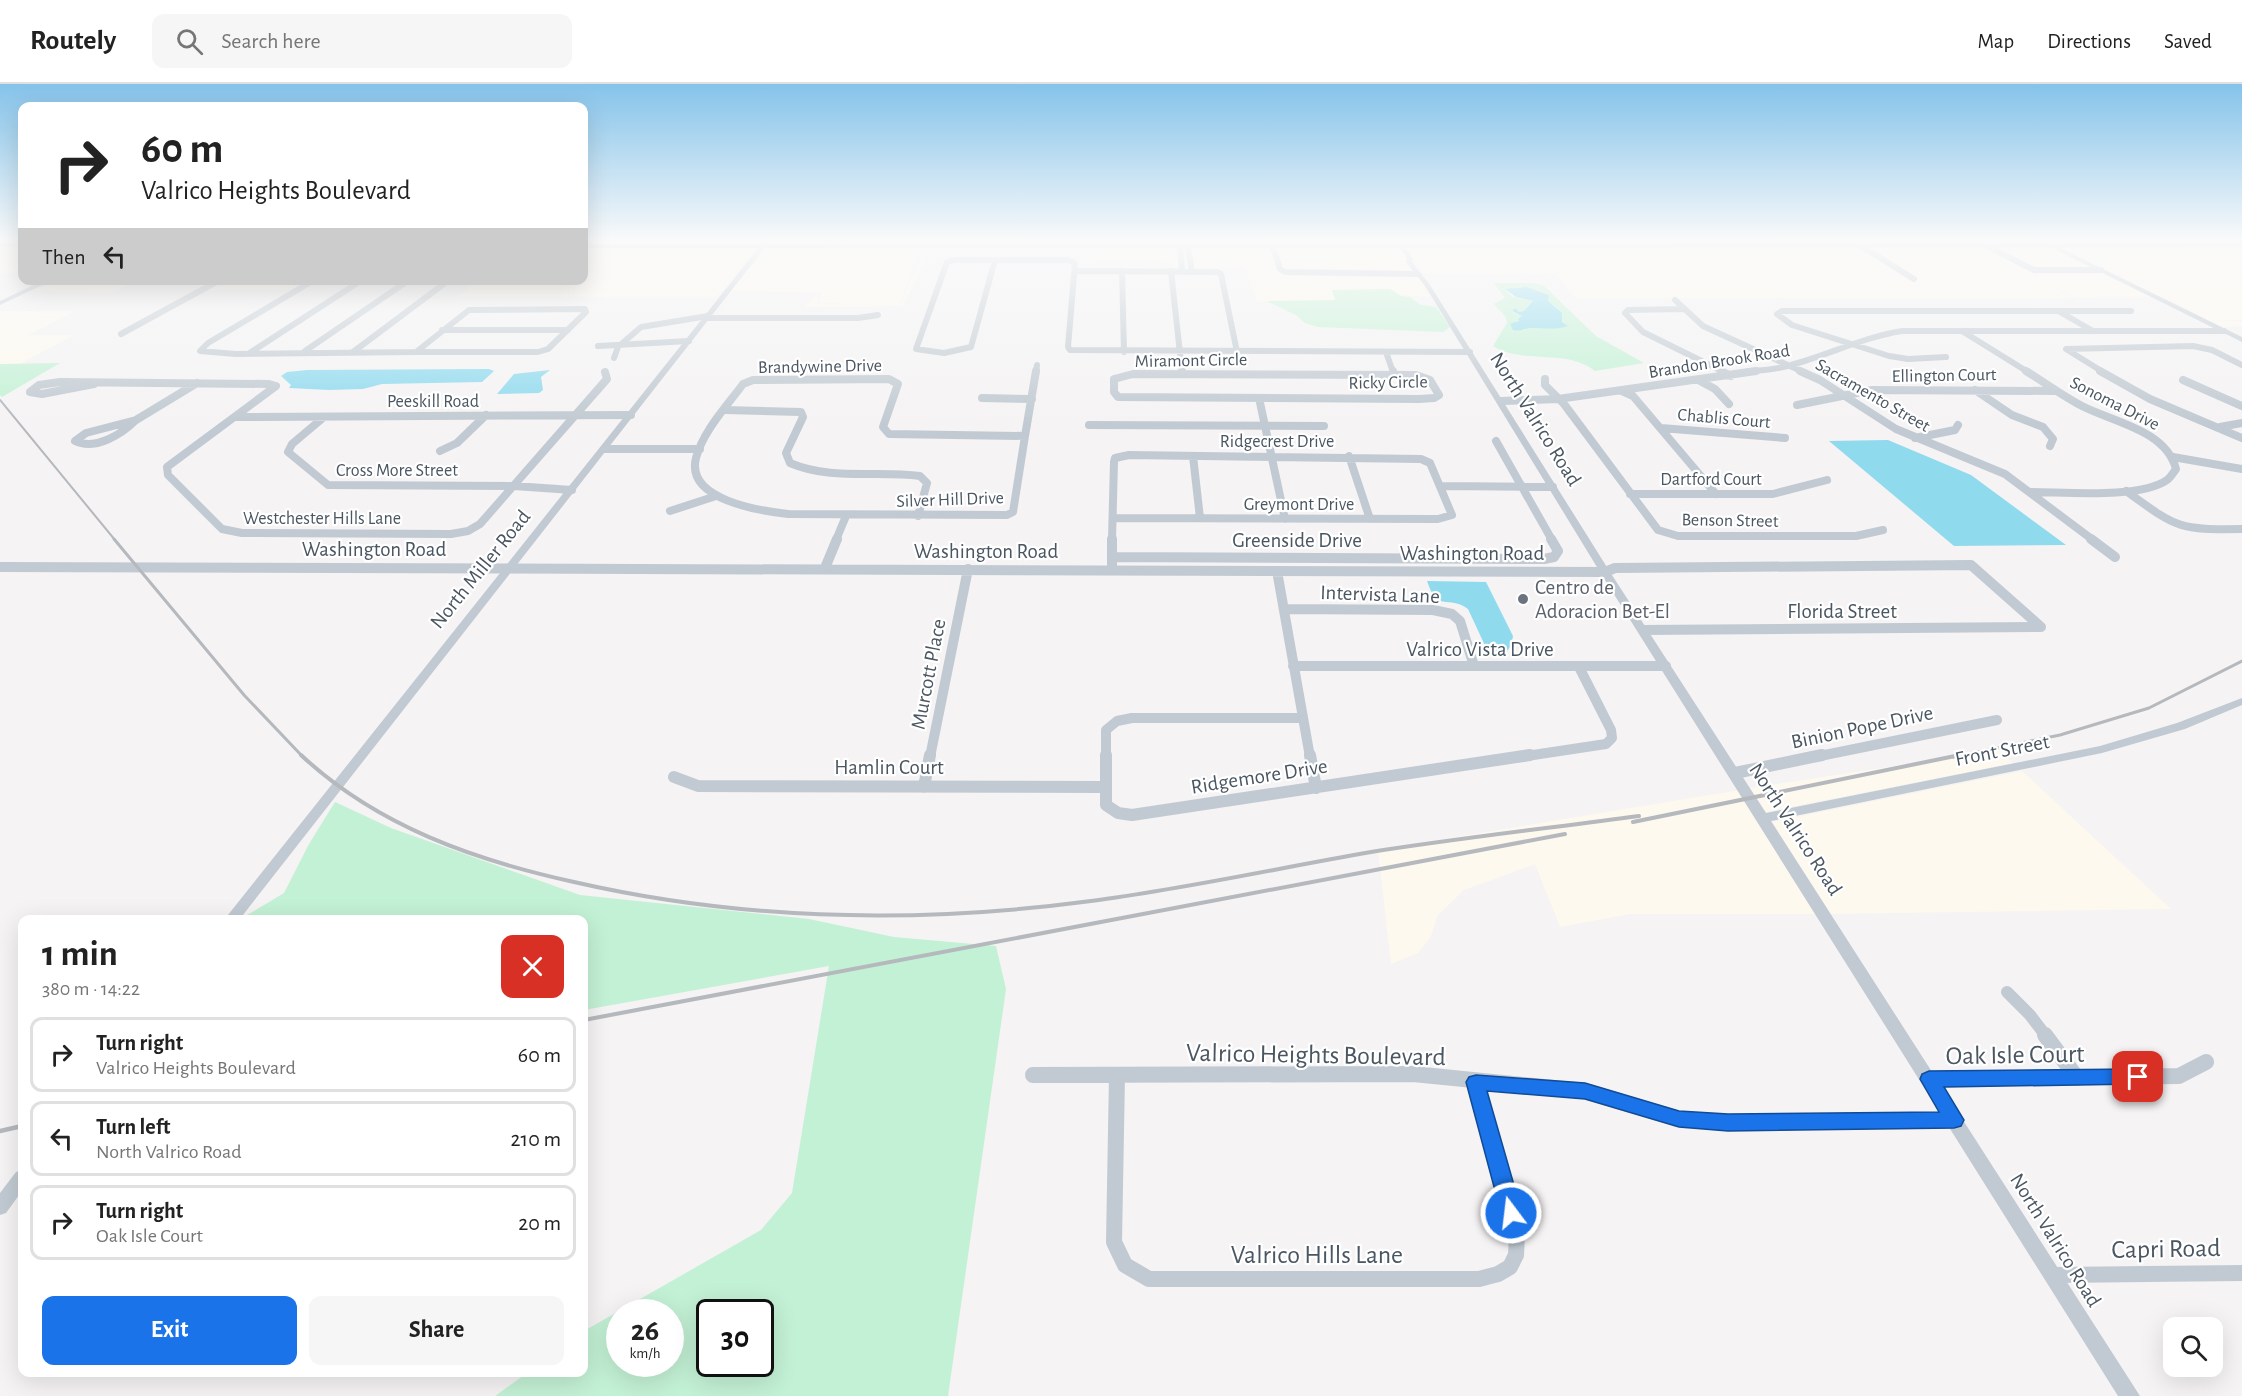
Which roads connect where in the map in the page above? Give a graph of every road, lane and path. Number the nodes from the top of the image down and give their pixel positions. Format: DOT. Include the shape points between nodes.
graph roads {
  1 [pos="179,302"];
  2 [pos="278,302"];
  3 [pos="328,302"];
  4 [pos="376,302"];
  5 [pos="419,302"];
  6 [pos="719,302"];
  7 [pos="933,302"];
  8 [pos="983,302"];
  9 [pos="1072,302"];
  10 [pos="1123,302"];
  11 [pos="1174,302"];
  12 [pos="1227,302"];
  13 [pos="1438,302"];
  14 [pos="1677,302"];
  15 [pos="2165,302"];
  16 [pos="1684,309"];
  17 [pos="2131,311"];
  18 [pos="2058,312"];
  19 [pos="878,315"];
  20 [pos="707,317"];
  21 [pos="442,330"];
  22 [pos="568,330"];
  23 [pos="1962,331"];
  24 [pos="2095,332"];
  25 [pos="2224,332"];
  26 [pos="121,334"];
  27 [pos="2104,337"];
  28 [pos="2242,340"];
  29 [pos="689,341"];
  30 [pos="2113,342"];
  31 [pos="1852,343"];
  32 [pos="621,345"];
  33 [pos="598,346"];
  34 [pos="2123,347"];
  35 [pos="251,352"];
  36 [pos="303,352"];
  37 [pos="353,352"];
  38 [pos="416,352"];
  39 [pos="1124,352"];
  40 [pos="1180,352"];
  41 [pos="1237,352"];
  42 [pos="1386,352"];
  43 [pos="1470,352"];
  44 [pos="1946,357"];
  45 [pos="614,358"];
  46 [pos="1037,365"];
  47 [pos="2242,365"];
  48 [pos="1790,366"];
  49 [pos="605,372"];
  50 [pos="1182,374"];
  51 [pos="1395,374"];
  52 [pos="1732,376"];
  53 [pos="1545,379"];
  54 [pos="2183,380"];
  55 [pos="1700,381"];
  56 [pos="197,383"];
  57 [pos="94,384"];
  58 [pos="1975,390"];
  59 [pos="1621,391"];
  60 [pos="2056,391"];
  61 [pos="1841,395"];
  62 [pos="982,398"];
  63 [pos="1259,398"];
  64 [pos="1032,399"];
  65 [pos="1558,399"];
  66 [pos="1501,401"];
  67 [pos="1729,404"];
  68 [pos="1797,405"];
  69 [pos="2242,406"];
  70 [pos="725,410"];
  71 [pos="486,415"];
  72 [pos="575,415"];
  73 [pos="632,415"];
  74 [pos="236,417"];
  75 [pos="324,417"];
  76 [pos="136,420"];
  77 [pos="2242,423"];
  78 [pos="1089,425"];
  79 [pos="1959,425"];
  80 [pos="1264,426"];
  81 [pos="1324,426"];
  82 [pos="2220,427"];
  83 [pos="1661,428"];
  84 [pos="1026,436"];
  85 [pos="1785,438"];
  86 [pos="1915,438"];
  87 [pos="2242,438"];
  88 [pos="1496,441"];
  89 [pos="2050,446"];
  90 [pos="605,449"];
  91 [pos="700,449"];
  92 [pos="440,451"];
  93 [pos="1193,456"];
  94 [pos="1272,456"];
  95 [pos="1349,456"];
  96 [pos="2173,457"];
  97 [pos="2242,469"];
  98 [pos="1827,480"];
  99 [pos="514,486"];
  100 [pos="1441,486"];
  101 [pos="1522,487"];
  102 [pos="1553,487"];
  103 [pos="574,488"];
  104 [pos="2126,491"];
  105 [pos="2031,492"];
  106 [pos="1630,494"];
  107 [pos="1716,494"];
  108 [pos="717,496"];
  109 [pos="670,512"];
  110 [pos="846,516"];
  111 [pos="918,516"];
  112 [pos="1113,518"];
  113 [pos="1200,518"];
  114 [pos="1285,519"];
  115 [pos="1370,519"];
  116 [pos="2242,529"];
  117 [pos="1883,530"];
  118 [pos="1112,557"];
  119 [pos="2115,557"];
  120 [pos="0,567"];
  121 [pos="510,568"];
  122 [pos="825,568"];
  123 [pos="968,568"];
  124 [pos="1112,570"];
  125 [pos="1277,571"];
  126 [pos="1605,572"];
  127 [pos="1284,609"];
  128 [pos="2041,627"];
  129 [pos="1643,630"];
  130 [pos="1293,666"];
  131 [pos="1474,666"];
  132 [pos="1666,666"];
  133 [pos="1579,667"];
  134 [pos="2242,701"];
  135 [pos="1303,718"];
  136 [pos="1997,720"];
  137 [pos="1735,773"];
  138 [pos="674,777"];
  139 [pos="924,787"];
  140 [pos="1105,787"];
  141 [pos="1316,788"];
  142 [pos="1764,818"];
  143 [pos="235,915"];
  144 [pos="2007,992"];
  145 [pos="2206,1062"];
  146 [pos="1033,1075"];
  147 [pos="1117,1075"];
  148 [pos="2077,1078"];
  149 [pos="1929,1079"];
  150 [pos="1476,1082"];
  151 [pos="1954,1120"];
  152 [pos="18,1183"];
  153 [pos="0,1207"];
  154 [pos="2242,1273"];
  155 [pos="2054,1275"];
  156 [pos="2130,1396"];
  1 -- 26 [label="street"];
  2 -- 35 [label="street" via="200,350"];
  3 -- 35 [label="street"];
  4 -- 36 [label="street"];
  5 -- 37 [label="street"];
  6 -- 20 [label="street, North Miller Road"];
  7 -- 8 [label="street" via="916,349 945,352 971,347"];
  9 -- 39 [label="street" via="1070,350"];
  10 -- 39 [label="street"];
  11 -- 40 [label="street"];
  12 -- 41 [label="street"];
  13 -- 43 [label="street, North Valrico Road"];
  14 -- 16 [label="street, Sacramento Street"];
  15 -- 25 [label="street"];
  16 -- 48 [label="street, Sacramento Street" via="1702,326"];
  16 -- 52 [label="street" via="1628,309 1625,313 1643,332"];
  17 -- 18 [label="street"];
  18 -- 24 [label="street"];
  18 -- 31 [label="street" via="1777,314 1792,325"];
  19 -- 20 [label="street"];
  20 -- 29 [label="street, North Miller Road"];
  20 -- 32 [label="street" via="640,327"];
  21 -- 22 [label="street"];
  21 -- 22 [label="street" via="469,310 585,309"];
  21 -- 38 [label="street"];
  22 -- 38 [label="street" via="542,351"];
  23 -- 24 [label="street, Brandon Brook Road"];
  23 -- 31 [label="street, Brandon Brook Road" via="1902,331"];
  23 -- 60 [label="street, Sonoma Drive"];
  24 -- 25 [label="street, Brandon Brook Road"];
  24 -- 27 [label="street"];
  25 -- 28 [label="street"];
  29 -- 32 [label="street"];
  29 -- 73 [label="street, North Miller Road"];
  30 -- 34 [label="street"];
  31 -- 44 [label="street" via="1908,359"];
  31 -- 48 [label="street, Brandon Brook Road"];
  32 -- 33 [label="street"];
  32 -- 45 [label="street"];
  34 -- 47 [label="street" via="2193,346"];
  34 -- 82 [label="street" via="2066,349 2150,399"];
  35 -- 36 [label="street"];
  36 -- 37 [label="street"];
  37 -- 38 [label="street"];
  39 -- 40 [label="street"];
  40 -- 41 [label="street"];
  40 -- 50 [label="street"];
  41 -- 42 [label="street"];
  42 -- 43 [label="street"];
  42 -- 51 [label="street, Ricky Circle"];
  43 -- 66 [label="street, North Valrico Road"];
  46 -- 64 [label="street, Silver Hill Drive"];
  48 -- 52 [label="street, Brandon Brook Road"];
  48 -- 61 [label="street, Sacramento Street"];
  49 -- 72 [label="street, Westchester Hills Lane" via="607,379"];
  50 -- 51 [label="street, Miramont Circle"];
  50 -- 63 [label="street, Miramont Circle" via="1121,376 1114,380 1114,392 1118,397 1130,398"];
  51 -- 63 [label="street, Ricky Circle" via="1424,377 1439,395 1419,399"];
  52 -- 55 [label="street, Brandon Brook Road"];
  53 -- 65 [label="street, Benson Street" via="1545,385"];
  54 -- 69 [label="street"];
  55 -- 59 [label="street, Brandon Brook Road"];
  55 -- 67 [label="street" via="1715,389"];
  56 -- 57 [label="street, Westchester Hills Lane"];
  56 -- 74 [label="street, Westchester Hills Lane" via="276,386"];
  56 -- 76 [label="street"];
  57 -- 57 [label="street, Westchester Hills Lane" via="50,383 30,392 42,394"];
  58 -- 60 [label="street, Ellington Court"];
  58 -- 61 [label="street, Ellington Court" via="1872,390"];
  58 -- 89 [label="street" via="2012,415 2043,427 2053,439"];
  59 -- 65 [label="street, Brandon Brook Road"];
  59 -- 83 [label="street" via="1633,396"];
  60 -- 96 [label="street, Sonoma Drive" via="2144,433"];
  61 -- 68 [label="street, Ellington Court"];
  61 -- 86 [label="street, Sacramento Street"];
  62 -- 64 [label="street"];
  63 -- 80 [label="street"];
  64 -- 84 [label="street, Silver Hill Drive"];
  65 -- 66 [label="street, Brandon Brook Road"];
  65 -- 106 [label="street, Benson Street"];
  66 -- 102 [label="street, North Valrico Road"];
  70 -- 84 [label="street, Brandywine Drive" via="743,384 753,380 889,379 898,384 883,427 889,434"];
  70 -- 91 [label="street, Brandywine Drive"];
  70 -- 111 [label="street" via="801,412 803,417 786,453 790,463 802,469 820,473 906,474 925,479"];
  71 -- 72 [label="street, Peeskill Road"];
  71 -- 75 [label="street, Peeskill Road"];
  71 -- 92 [label="street" via="457,443"];
  72 -- 73 [label="street, Peeskill Road"];
  72 -- 99 [label="street, Westchester Hills Lane"];
  73 -- 90 [label="street, North Miller Road"];
  74 -- 75 [label="street, Peeskill Road"];
  74 -- 99 [label="street, Westchester Hills Lane" via="166,470 222,529 230,532 463,532 477,526"];
  75 -- 99 [label="street, Cross More Street" via="288,452 328,484"];
  76 -- 76 [label="street" via="86,434 75,441 104,441"];
  77 -- 82 [label="street"];
  78 -- 80 [label="street, Ridgecrest Drive"];
  79 -- 86 [label="street" via="1955,430"];
  80 -- 81 [label="street, Ridgecrest Drive"];
  80 -- 94 [label="street"];
  82 -- 87 [label="street"];
  83 -- 85 [label="street, Chablis Court"];
  83 -- 107 [label="street"];
  84 -- 111 [label="street, Silver Hill Drive" via="1013,512 998,516"];
  86 -- 105 [label="street, Sacramento Street" via="2005,474"];
  88 -- 101 [label="street"];
  90 -- 91 [label="street"];
  90 -- 103 [label="street, North Miller Road"];
  91 -- 108 [label="street, Brandywine Drive" via="695,474"];
  93 -- 94 [label="street, Ridgecrest Drive"];
  93 -- 112 [label="street, Ridgecrest Drive" via="1115,458"];
  93 -- 113 [label="street"];
  94 -- 95 [label="street, Ridgecrest Drive"];
  94 -- 114 [label="street"];
  95 -- 100 [label="street, Ridgecrest Drive" via="1421,459 1430,463"];
  95 -- 115 [label="street"];
  96 -- 97 [label="street"];
  96 -- 104 [label="street, Sonoma Drive" via="2176,469 2169,479"];
  98 -- 107 [label="street, Dartford Court" via="1773,494"];
  99 -- 103 [label="street, Cross More Street"];
  100 -- 101 [label="street"];
  100 -- 115 [label="street, Greymont Drive" via="1452,511 1448,518"];
  101 -- 102 [label="street"];
  101 -- 118 [label="street, Greenside Drive" via="1558,551 1554,557"];
  102 -- 126 [label="street, North Valrico Road"];
  103 -- 121 [label="street, North Miller Road"];
  104 -- 105 [label="street, Sonoma Drive"];
  104 -- 116 [label="street" via="2178,526"];
  105 -- 119 [label="street, Sacramento Street"];
  106 -- 107 [label="street, Dartford Court"];
  106 -- 117 [label="street, Benson Street" via="1658,530 1678,536 1856,536"];
  108 -- 109 [label="street"];
  108 -- 110 [label="street, Brandywine Drive" via="768,512"];
  110 -- 111 [label="street, Silver Hill Drive"];
  110 -- 122 [label="street"];
  112 -- 113 [label="street, Greymont Drive"];
  112 -- 118 [label="street"];
  113 -- 114 [label="street, Greymont Drive"];
  114 -- 115 [label="street, Greymont Drive"];
  118 -- 124 [label="street"];
  120 -- 121 [label="street, Washington Road"];
  121 -- 122 [label="street, Washington Road"];
  121 -- 143 [label="street, North Miller Road"];
  122 -- 123 [label="street, Washington Road"];
  123 -- 124 [label="street, Washington Road"];
  123 -- 139 [label="street, Murcott Place"];
  124 -- 125 [label="street, Washington Road"];
  125 -- 126 [label="street, Washington Road"];
  125 -- 127 [label="street"];
  126 -- 128 [label="street, Washington Road" via="1615,568 1971,565"];
  126 -- 129 [label="street, North Valrico Road"];
  127 -- 130 [label="street"];
  127 -- 131 [label="street, Intervista Lane" via="1432,610 1452,614 1460,621"];
  128 -- 129 [label="street, Florida Street"];
  129 -- 132 [label="street, North Valrico Road"];
  130 -- 131 [label="street, Valrico Vista Drive"];
  130 -- 135 [label="street"];
  131 -- 133 [label="street, Valrico Vista Drive"];
  132 -- 133 [label="street, Valrico Vista Drive"];
  132 -- 137 [label="street, North Valrico Road"];
  133 -- 141 [label="street, Ridgemore Drive" via="1611,730 1612,738 1606,744"];
  134 -- 142 [label="street, Front Street" via="2181,726 2102,749"];
  135 -- 140 [label="street, Ridgemore Drive" via="1117,721 1106,730"];
  135 -- 141 [label="street"];
  136 -- 137 [label="street, Binion Pope Drive"];
  137 -- 142 [label="street, North Valrico Road"];
  138 -- 139 [label="street, Hamlin Court" via="698,786"];
  139 -- 140 [label="street, Hamlin Court"];
  140 -- 141 [label="street, Ridgemore Drive" via="1106,805 1118,813 1132,815"];
  142 -- 149 [label="street, North Valrico Road"];
  144 -- 148 [label="street" via="2030,1015"];
  145 -- 148 [label="street, Oak Isle Court" via="2179,1076"];
  146 -- 147 [label="street, Valrico Heights Boulevard"];
  147 -- 150 [label="street, Valrico Heights Boulevard" via="1413,1074"];
  147 -- 150 [label="street, Valrico Hills Lane" via="1114,1242 1125,1265 1149,1279 1479,1279 1500,1275 1515,1264 1517,1234"];
  148 -- 149 [label="street, Oak Isle Court"];
  149 -- 151 [label="street, North Valrico Road"];
  150 -- 151 [label="street, Valrico Heights Boulevard" via="1585,1091 1679,1119 1728,1123"];
  151 -- 155 [label="street, North Valrico Road"];
  152 -- 153 [label="street"];
  154 -- 155 [label="street, Capri Road"];
  155 -- 156 [label="street, North Valrico Road"];
}
